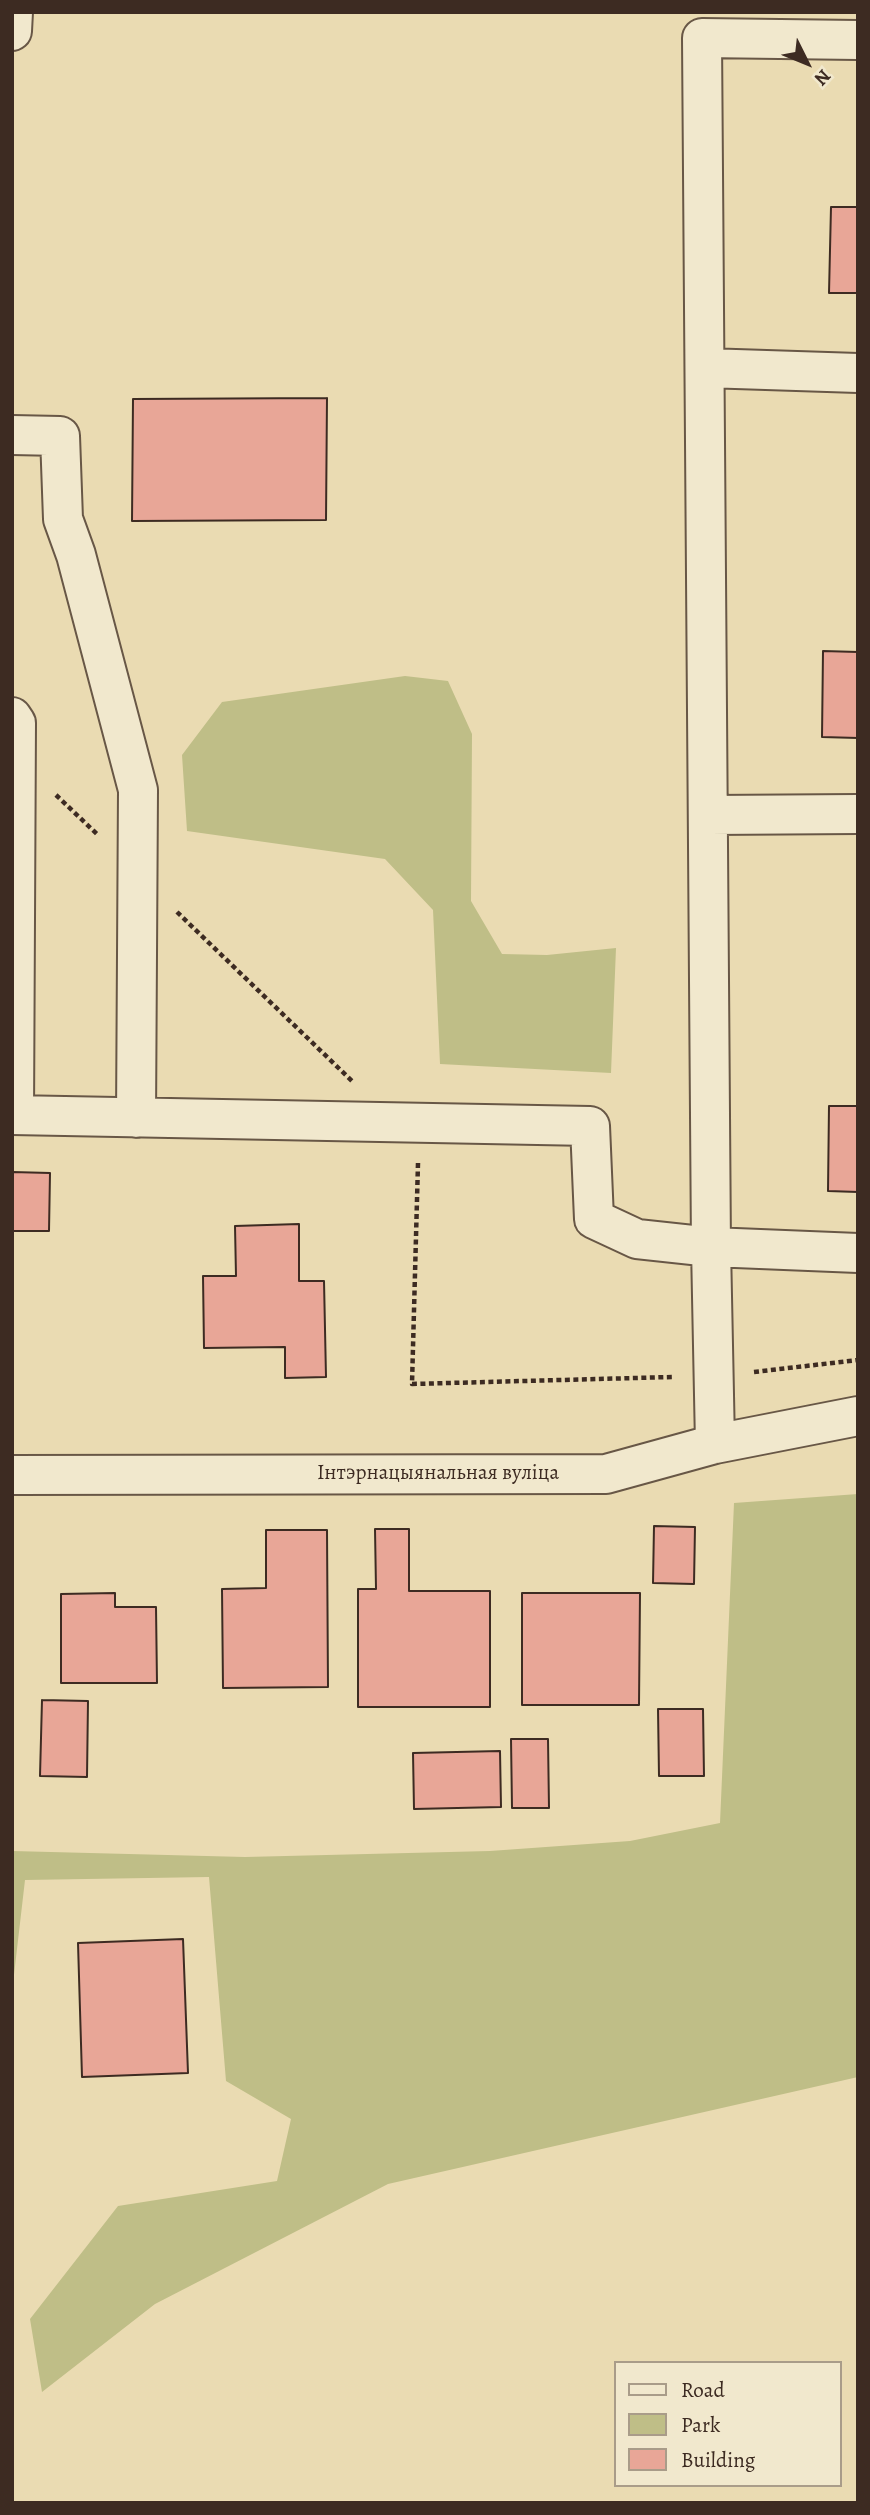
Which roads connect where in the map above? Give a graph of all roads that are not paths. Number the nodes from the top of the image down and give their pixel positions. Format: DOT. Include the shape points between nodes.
graph roads {
  1 [pos="13,12"];
  2 [pos="12,31"];
  3 [pos="858,40"];
  4 [pos="705,368"];
  5 [pos="858,373"];
  6 [pos="12,435"];
  7 [pos="12,717"];
  8 [pos="858,814"];
  9 [pos="710,815"];
  10 [pos="13,1115"];
  11 [pos="135,1118"];
  12 [pos="711,1247"];
  13 [pos="858,1253"];
  14 [pos="858,1416"];
  15 [pos="716,1444"];
  16 [pos="12,1475"];
  1 -- 2 [label="street"];
  3 -- 4 [label="street" via="702,38"];
  4 -- 5 [label="street"];
  4 -- 9 [label="street"];
  6 -- 11 [label="street" via="60,436 63,519 138,790"];
  7 -- 10 [label="street" via="16,723"];
  8 -- 9 [label="street"];
  9 -- 12 [label="street"];
  10 -- 11 [label="street"];
  11 -- 12 [label="street" via="590,1126 594,1219 637,1239"];
  12 -- 13 [label="street"];
  12 -- 15 [label="street"];
  14 -- 15 [label="street, Інтэрнацыянальная вуліца"];
  15 -- 16 [label="street, Інтэрнацыянальная вуліца" via="606,1474"];
}
